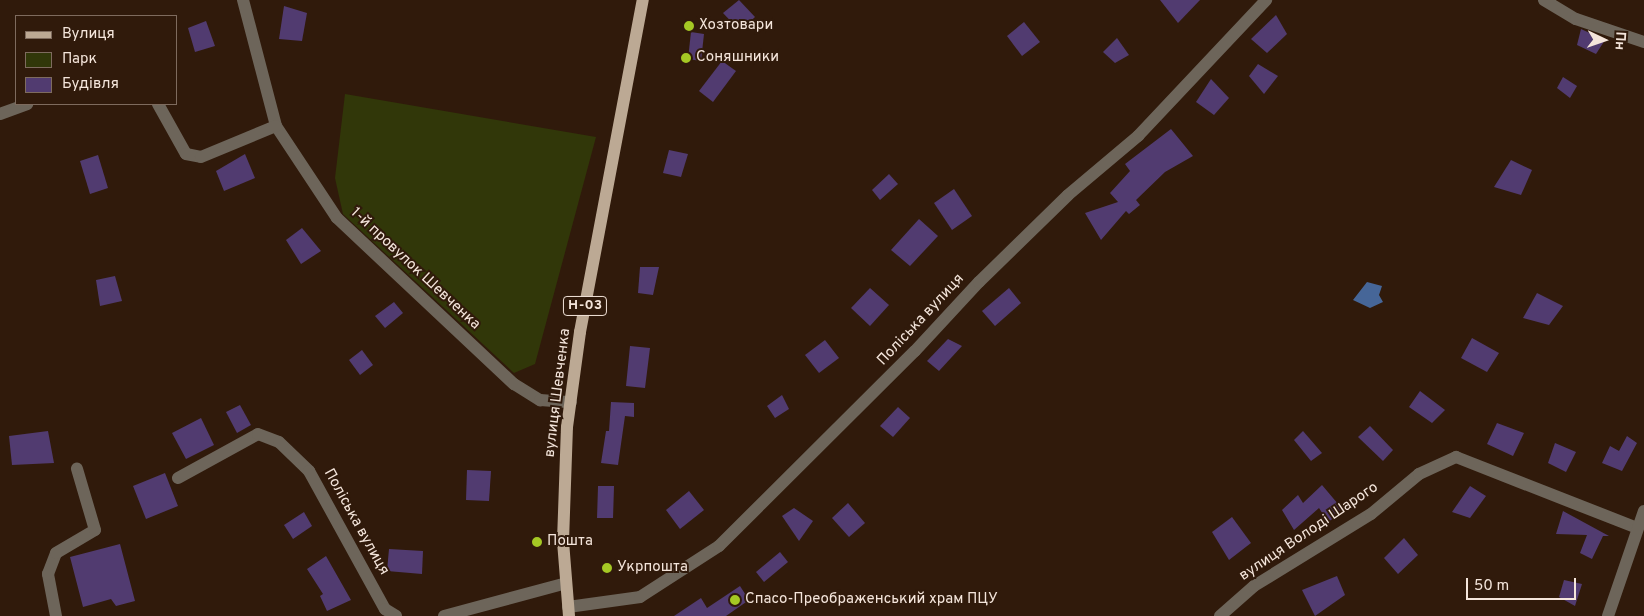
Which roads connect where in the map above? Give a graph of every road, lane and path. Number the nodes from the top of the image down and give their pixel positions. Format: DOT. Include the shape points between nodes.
graph roads {
  1 [pos="243,0"];
  2 [pos="644,0"];
  3 [pos="1266,0"];
  4 [pos="1544,0"];
  5 [pos="1644,42"];
  6 [pos="24,105"];
  7 [pos="159,105"];
  8 [pos="0,114"];
  9 [pos="276,126"];
  10 [pos="571,402"];
  11 [pos="77,469"];
  12 [pos="178,478"];
  13 [pos="1644,511"];
  14 [pos="1638,528"];
  15 [pos="566,583"];
  16 [pos="568,612"];
  17 [pos="56,616"];
  18 [pos="396,616"];
  19 [pos="444,616"];
  20 [pos="1220,616"];
  21 [pos="1608,616"];
  1 -- 9 [label="street, 1-й провулок Шевченка"];
  2 -- 10 [label="main road, вулиця Шевченка / Н-03"];
  3 -- 16 [label="street, Поліська вулиця" via="1138,136 1068,195 986,275 915,351 719,546 640,597"];
  4 -- 5 [label="street" via="1576,19"];
  6 -- 8 [label="street"];
  7 -- 9 [label="street" via="186,154 202,157"];
  9 -- 10 [label="street, 1-й провулок Шевченка" via="337,218 514,384 540,400"];
  10 -- 15 [label="main road, вулиця Шевченка / Н-03" via="563,518"];
  11 -- 17 [label="street" via="95,530 56,554 48,574"];
  12 -- 18 [label="street, Поліська вулиця" via="258,434 279,442 309,471 385,609"];
  13 -- 14 [label="street"];
  14 -- 20 [label="street, вулиця Володі Шарого" via="1456,456 1419,474 1371,514 1254,586"];
  14 -- 21 [label="street"];
  15 -- 16 [label="main road, вулиця Шевченка / Н-03"];
  15 -- 19 [label="street"];
}
